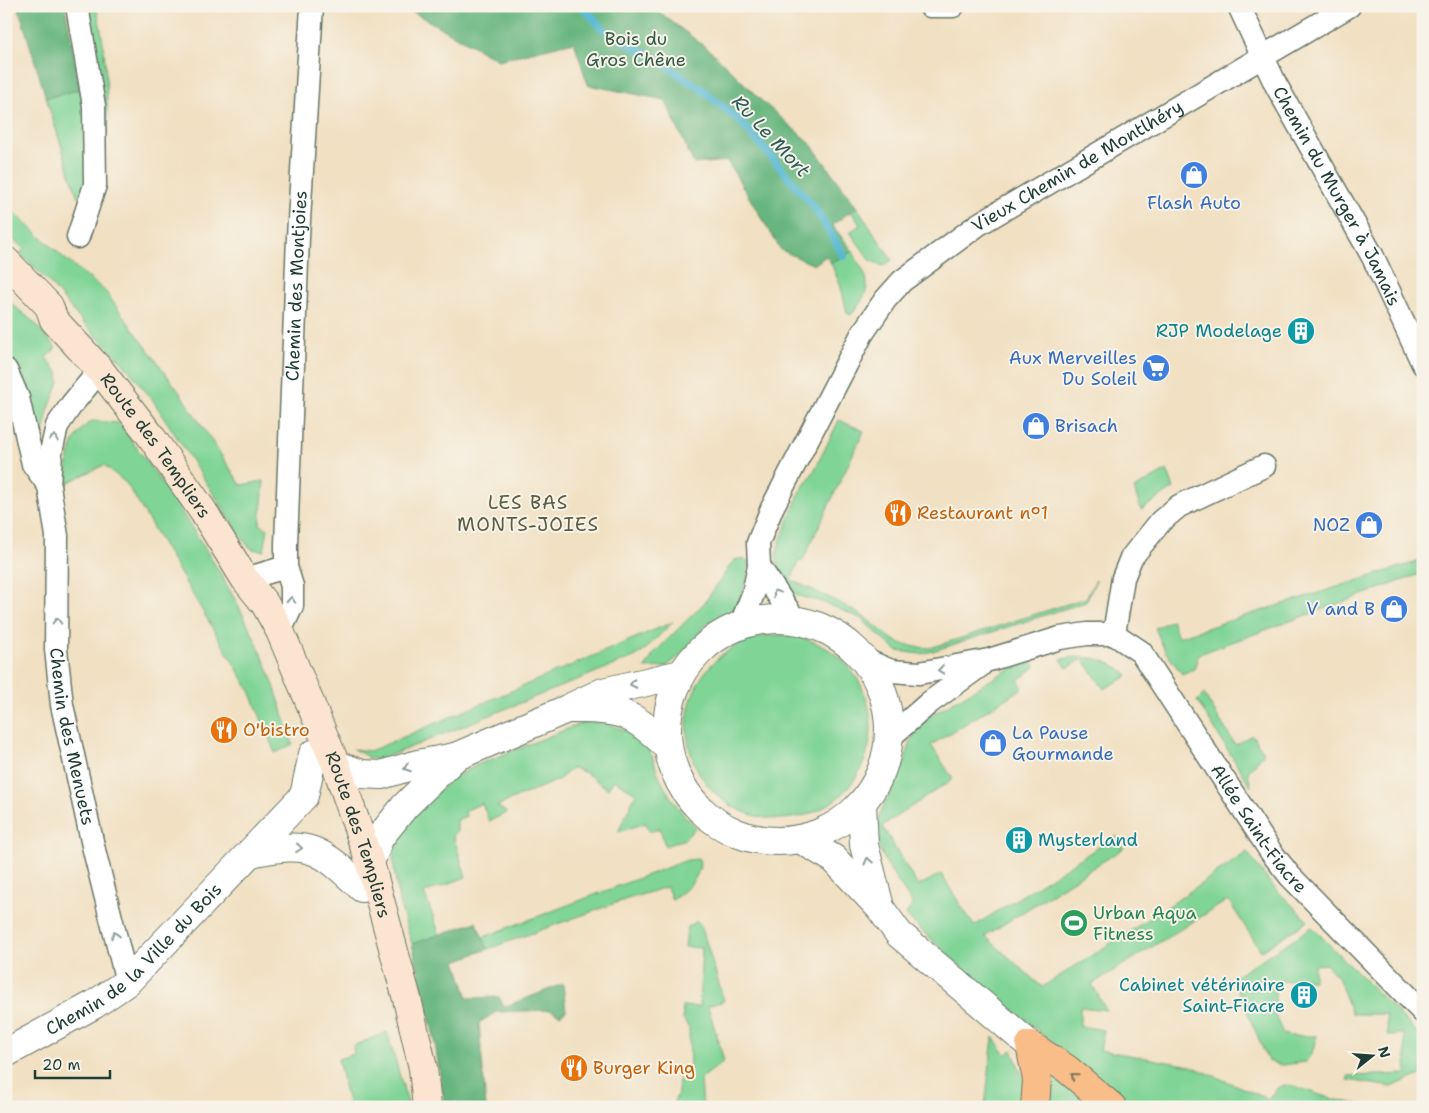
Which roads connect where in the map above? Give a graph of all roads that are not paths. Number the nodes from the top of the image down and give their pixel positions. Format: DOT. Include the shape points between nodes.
graph roads {
  1 [pos="78,6"];
  2 [pos="312,6"];
  3 [pos="930,6"];
  4 [pos="953,6"];
  5 [pos="1238,6"];
  6 [pos="1349,6"];
  7 [pos="1263,56"];
  8 [pos="78,237"];
  9 [pos="6,261"];
  10 [pos="6,289"];
  11 [pos="54,320"];
  12 [pos="1423,364"];
  13 [pos="6,370"];
  14 [pos="100,370"];
  15 [pos="1264,466"];
  16 [pos="49,486"];
  17 [pos="759,566"];
  18 [pos="286,567"];
  19 [pos="245,579"];
  20 [pos="794,619"];
  21 [pos="741,624"];
  22 [pos="280,631"];
  23 [pos="1114,634"];
  24 [pos="865,660"];
  25 [pos="989,660"];
  26 [pos="681,674"];
  27 [pos="567,709"];
  28 [pos="890,737"];
  29 [pos="668,747"];
  30 [pos="454,757"];
  31 [pos="325,759"];
  32 [pos="862,803"];
  33 [pos="345,812"];
  34 [pos="800,839"];
  35 [pos="251,853"];
  36 [pos="370,862"];
  37 [pos="362,888"];
  38 [pos="880,908"];
  39 [pos="128,982"];
  40 [pos="1423,1012"];
  41 [pos="1030,1046"];
  42 [pos="6,1053"];
  43 [pos="423,1107"];
  44 [pos="427,1107"];
  45 [pos="1035,1107"];
  46 [pos="1112,1107"];
  1 -- 8 [label="street" via="94,106 96,185"];
  2 -- 18 [label="street, Chemin des Montjoies" via="298,238"];
  3 -- 4 [label="street"];
  5 -- 7 [label="street, Chemin du Murger à Jamais"];
  6 -- 7 [label="street, Vieux Chemin de Montlhéry"];
  7 -- 12 [label="street, Chemin du Murger à Jamais" via="1276,86 1373,257"];
  7 -- 17 [label="street, Vieux Chemin de Montlhéry" via="978,224 902,281 862,334 772,508 758,543"];
  9 -- 11 [label="main road, Route des Templiers" via="49,306"];
  10 -- 11 [label="main road, Route des Templiers" via="38,318"];
  11 -- 14 [label="main road, Route des Templiers"];
  13 -- 16 [label="street, Chemin des Menuets" via="18,398 33,464"];
  16 -- 14 [label="street, Chemin des Menuets, one-way" via="51,452 57,426"];
  14 -- 19 [label="main road, Route des Templiers" via="187,488"];
  15 -- 23 [label="street" via="1179,506 1161,521 1131,558 1123,578"];
  39 -- 16 [label="street, Chemin des Menuets, one-way" via="94,850 62,704 56,649 57,536"];
  20 -- 17 [label="street, one-way"];
  17 -- 21 [label="street" via="753,594"];
  18 -- 19 [label="street"];
  22 -- 18 [label="street, Chemin des Montjoies, one-way" via="292,606 292,586"];
  19 -- 22 [label="main road, Route des Templiers" via="265,604"];
  19 -- 31 [label="main road, Route des Templiers"];
  20 -- 21 [label="street" via="767,618"];
  20 -- 24 [label="street" via="821,626 845,640"];
  21 -- 26 [label="street" via="710,642"];
  22 -- 31 [label="main road, Route des Templiers"];
  23 -- 25 [label="street" via="1060,638"];
  23 -- 40 [label="street, Allée Saint-Fiacre" via="1141,652 1271,852 1296,882"];
  25 -- 24 [label="street, one-way" via="919,673 891,671"];
  24 -- 28 [label="street" via="879,683 888,710"];
  25 -- 28 [label="street" via="929,703"];
  26 -- 27 [label="street, one-way" via="603,692"];
  26 -- 29 [label="street" via="671,697"];
  27 -- 29 [label="street" via="604,709 627,714"];
  27 -- 30 [label="street"];
  28 -- 32 [label="street" via="881,772"];
  29 -- 34 [label="street" via="678,780 698,808 716,823 736,833 768,841"];
  30 -- 31 [label="street, one-way" via="381,775 362,774"];
  30 -- 36 [label="street" via="380,837"];
  31 -- 33 [label="main road, Route des Templiers"];
  31 -- 35 [label="street, Chemin de la Ville du Bois" via="304,796"];
  32 -- 34 [label="street" via="834,827"];
  38 -- 32 [label="street, one-way" via="864,845"];
  33 -- 36 [label="main road, Route des Templiers"];
  33 -- 37 [label="main road, Route des Templiers"];
  34 -- 38 [label="street" via="834,859"];
  35 -- 37 [label="street, one-way" via="296,847 314,850 331,860"];
  35 -- 39 [label="street, Chemin de la Ville du Bois"];
  36 -- 44 [label="main road, Route des Templiers" via="407,999 423,1068"];
  37 -- 43 [label="main road, Route des Templiers"];
  38 -- 41 [label="street" via="899,934"];
  39 -- 42 [label="street, Chemin de la Ville du Bois"];
  41 -- 45 [label="main road" via="1037,1080"];
  46 -- 41 [label="main road, one-way" via="1067,1069"];
}
